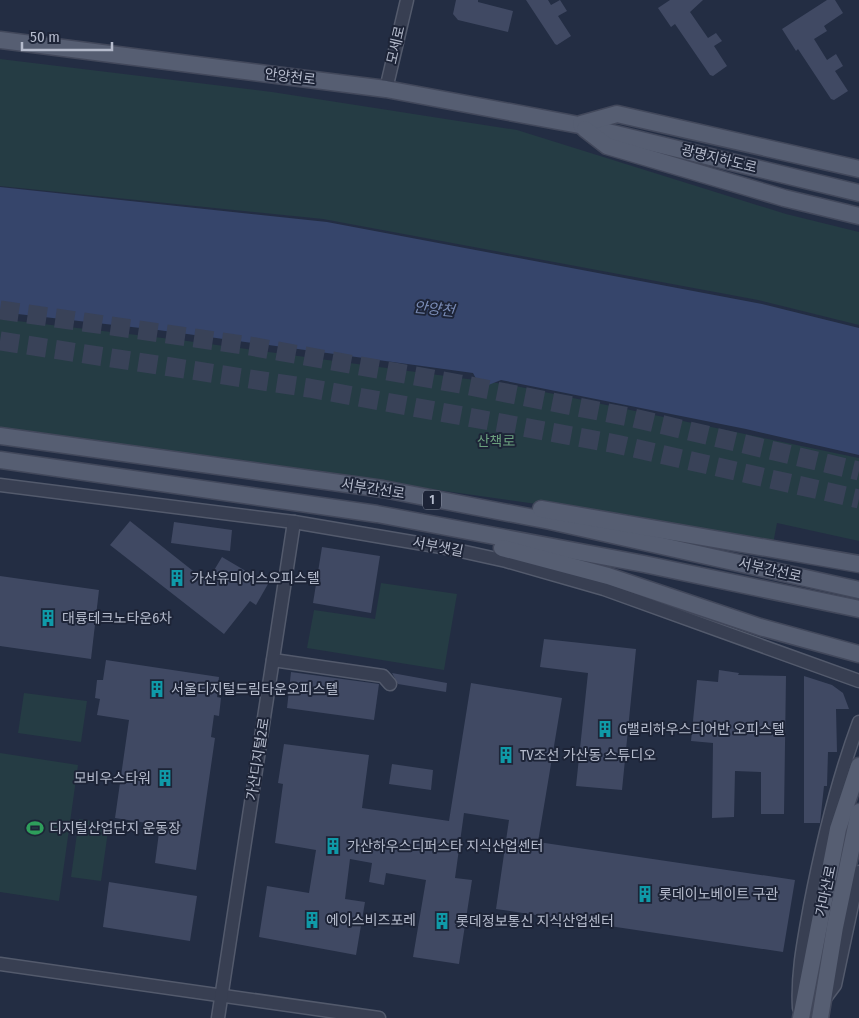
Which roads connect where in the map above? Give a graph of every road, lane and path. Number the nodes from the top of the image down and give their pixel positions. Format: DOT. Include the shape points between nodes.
graph roads {
  1 [pos="407,0"];
  2 [pos="0,40"];
  3 [pos="386,89"];
  4 [pos="579,125"];
  5 [pos="859,169"];
  6 [pos="859,193"];
  7 [pos="859,216"];
  8 [pos="0,436"];
  9 [pos="0,460"];
  10 [pos="0,485"];
  11 [pos="383,490"];
  12 [pos="377,514"];
  13 [pos="294,522"];
  14 [pos="859,564"];
  15 [pos="859,590"];
  16 [pos="859,609"];
  17 [pos="840,649"];
  18 [pos="859,649"];
  19 [pos="859,654"];
  20 [pos="273,660"];
  21 [pos="859,681"];
  22 [pos="390,684"];
  23 [pos="859,722"];
  24 [pos="859,766"];
  25 [pos="859,812"];
  26 [pos="859,872"];
  27 [pos="0,964"];
  28 [pos="221,997"];
  29 [pos="823,1001"];
  30 [pos="218,1018"];
  31 [pos="379,1018"];
  32 [pos="800,1018"];
  33 [pos="820,1018"];
  1 -- 3 [label="street, 모세로"];
  2 -- 3 [label="main road, 안양천로"];
  3 -- 4 [label="main road, 안양천로"];
  4 -- 5 [label="main road" via="617,114"];
  4 -- 6 [label="main road, 광명지하도로"];
  4 -- 7 [label="main road" via="607,146 784,198"];
  8 -- 11 [label="main road, 서부간선로 / 1"];
  9 -- 12 [label="main road, 서부간선로 / 1"];
  10 -- 13 [label="street, 서부샛길"];
  11 -- 14 [label="main road" via="533,508"];
  11 -- 15 [label="main road, 서부간선로 / 1" via="550,522"];
  12 -- 16 [label="main road, 서부간선로 / 1" via="644,564"];
  12 -- 17 [label="main road" via="608,576 760,627"];
  13 -- 20 [label="street, 가산디지털2로"];
  13 -- 21 [label="street, 서부샛길" via="447,548 561,576"];
  17 -- 18 [label="main road"];
  17 -- 19 [label="main road"];
  20 -- 22 [label="street" via="382,676"];
  20 -- 28 [label="street, 가산디지털2로"];
  23 -- 32 [label="street" via="821,845 802,949 798,988"];
  24 -- 32 [label="main road, 가마산로" via="838,829"];
  25 -- 29 [label="main road, 가마산로"];
  26 -- 29 [label="street" via="836,985"];
  27 -- 28 [label="street"];
  28 -- 30 [label="street, 가산디지털2로"];
  28 -- 31 [label="street"];
  29 -- 33 [label="main road, 가마산로"];
}
